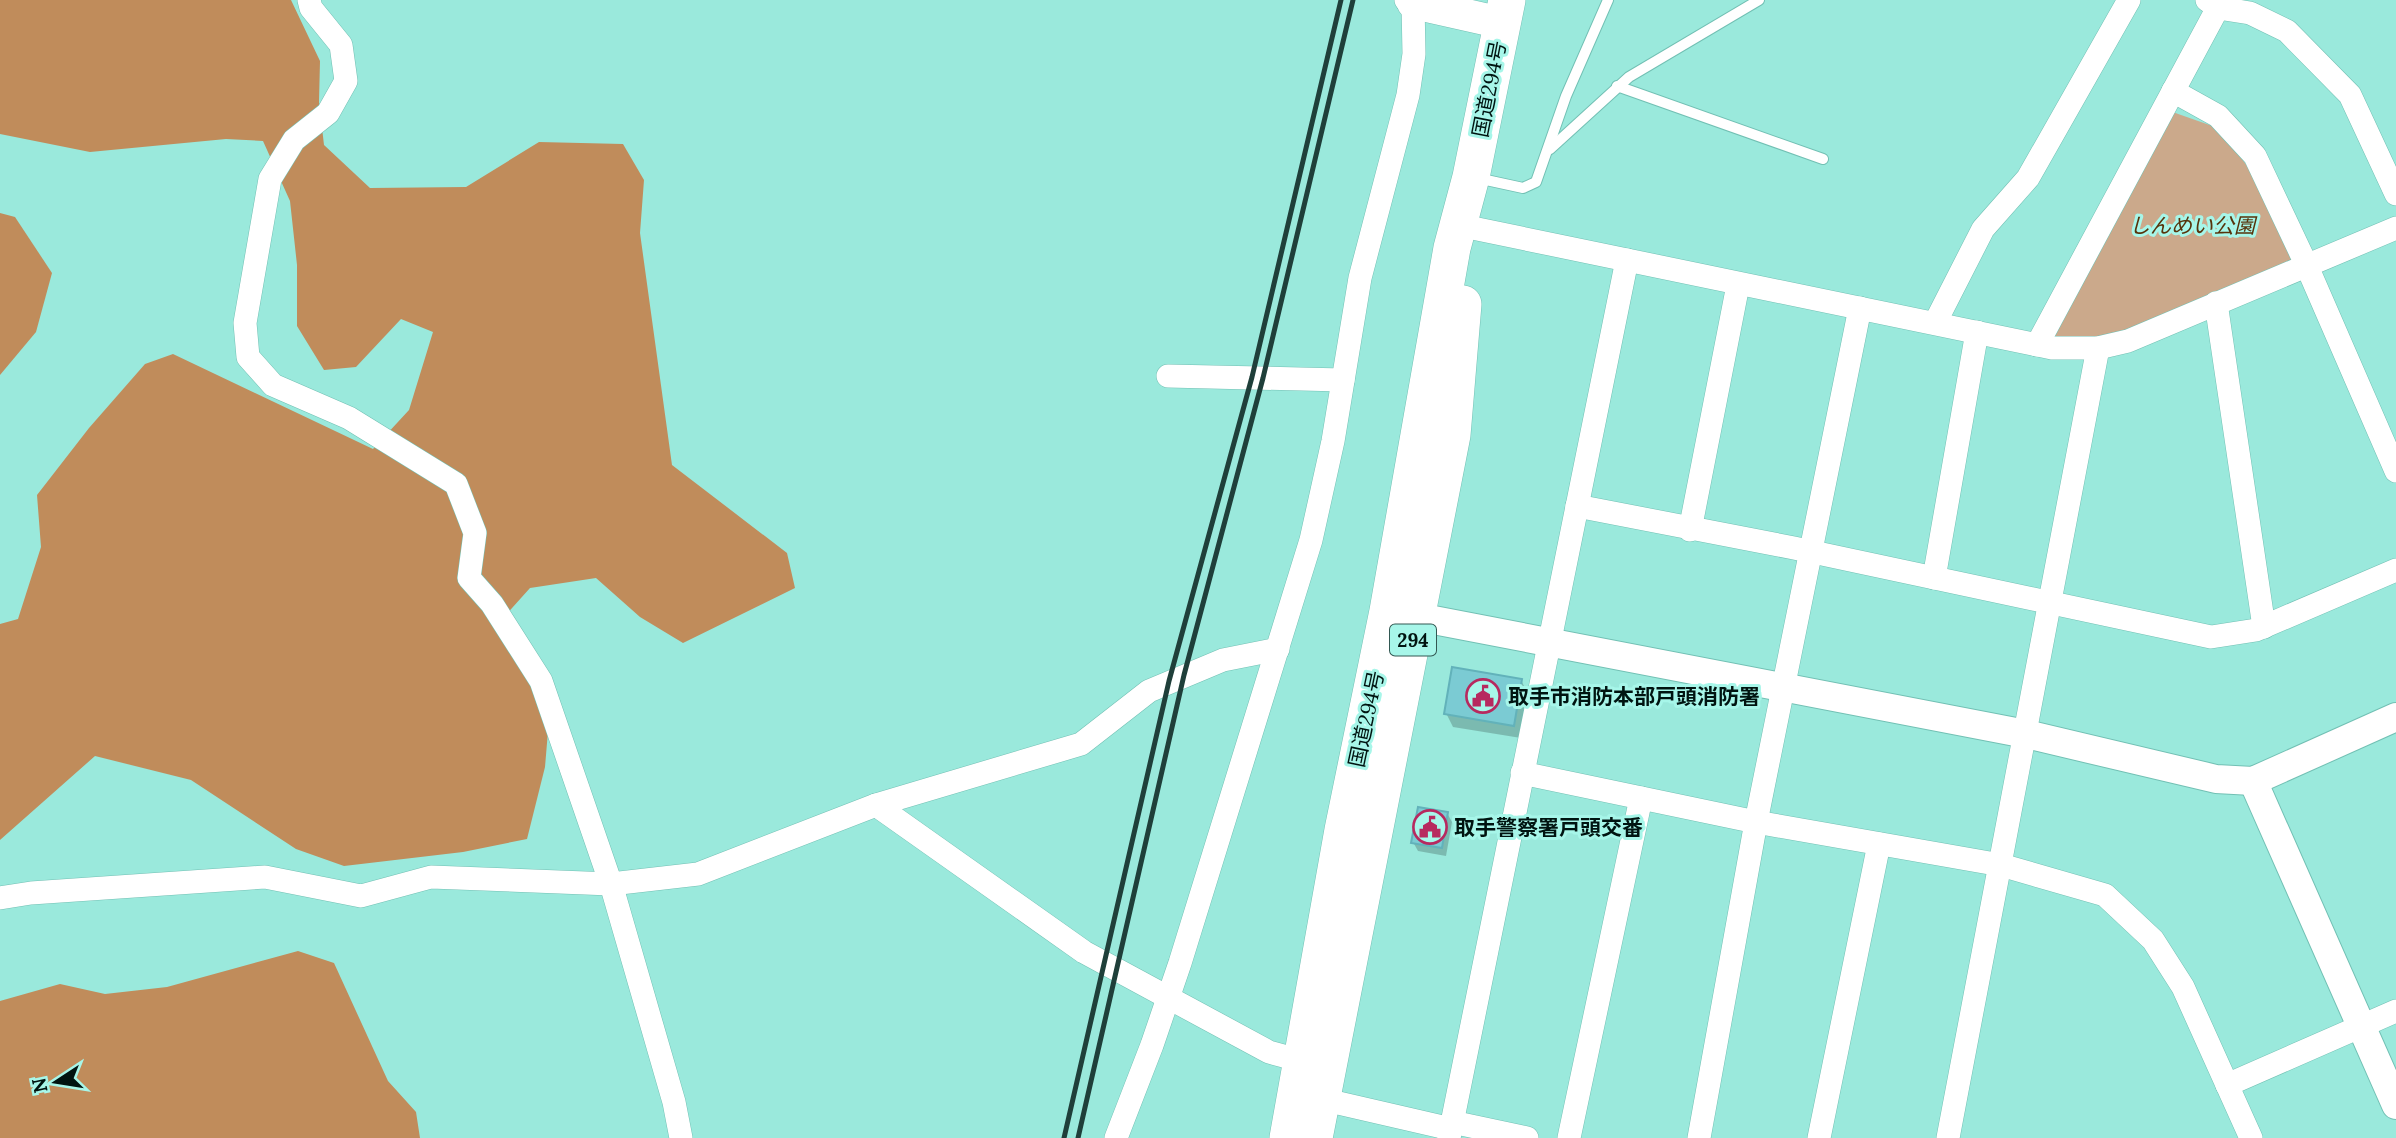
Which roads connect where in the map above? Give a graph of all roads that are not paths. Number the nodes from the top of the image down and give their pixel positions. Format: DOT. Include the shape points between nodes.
graph roads {
  1 [pos="309,0"];
  2 [pos="1608,0"];
  3 [pos="1759,0"];
  4 [pos="2129,0"];
  5 [pos="1411,1"];
  6 [pos="2216,3"];
  7 [pos="1505,12"];
  8 [pos="1617,86"];
  9 [pos="2173,91"];
  10 [pos="1548,151"];
  11 [pos="1823,159"];
  12 [pos="1471,177"];
  13 [pos="2396,194"];
  14 [pos="1463,226"];
  15 [pos="2396,228"];
  16 [pos="1627,260"];
  17 [pos="2306,264"];
  18 [pos="1738,285"];
  19 [pos="2216,303"];
  20 [pos="1860,308"];
  21 [pos="1935,323"];
  22 [pos="1977,332"];
  23 [pos="2038,345"];
  24 [pos="2098,348"];
  25 [pos="1168,376"];
  26 [pos="1343,380"];
  27 [pos="2396,471"];
  28 [pos="1577,506"];
  29 [pos="1690,530"];
  30 [pos="1810,551"];
  31 [pos="2396,570"];
  32 [pos="1934,578"];
  33 [pos="2049,602"];
  34 [pos="1403,615"];
  35 [pos="2264,627"];
  36 [pos="1549,642"];
  37 [pos="1278,649"];
  38 [pos="1783,687"];
  39 [pos="2396,717"];
  40 [pos="2026,734"];
  41 [pos="1522,773"];
  42 [pos="2253,781"];
  43 [pos="1641,798"];
  44 [pos="876,805"];
  45 [pos="1756,822"];
  46 [pos="1879,844"];
  47 [pos="2001,865"];
  48 [pos="611,884"];
  49 [pos="0,898"];
  50 [pos="1168,999"];
  51 [pos="2396,1011"];
  52 [pos="2362,1026"];
  53 [pos="1302,1061"];
  54 [pos="2227,1085"];
  55 [pos="1321,1099"];
  56 [pos="2396,1105"];
  57 [pos="1451,1130"];
  58 [pos="681,1138"];
  59 [pos="1115,1138"];
  60 [pos="1288,1138"];
  61 [pos="1314,1138"];
  62 [pos="1527,1138"];
  63 [pos="1569,1138"];
  64 [pos="1699,1138"];
  65 [pos="1819,1138"];
  66 [pos="1948,1138"];
  67 [pos="2251,1138"];
  1 -- 48 [label="street" via="341,46 346,81 328,113 294,140 270,179 245,323 248,357 273,384 349,418 456,484 475,533 469,578 492,604 541,681"];
  2 -- 10 [label="lane" via="1566,96"];
  3 -- 8 [label="lane"];
  4 -- 21 [label="street" via="2028,178 1983,229"];
  5 -- 7 [label="main road"];
  5 -- 26 [label="street" via="1414,54 1408,95 1360,278"];
  6 -- 9 [label="street"];
  6 -- 13 [label="street" via="2287,31 2350,94"];
  7 -- 12 [label="highway, 国道294号 / 294"];
  8 -- 10 [label="lane"];
  8 -- 11 [label="lane"];
  9 -- 17 [label="street" via="2218,116 2255,156"];
  9 -- 23 [label="street"];
  10 -- 12 [label="lane" via="1536,182 1523,188"];
  12 -- 14 [label="highway, 国道294号 / 294"];
  14 -- 16 [label="street"];
  14 -- 34 [label="highway, 国道294号 / 294" via="1452,435"];
  15 -- 17 [label="street"];
  16 -- 18 [label="street"];
  16 -- 28 [label="street"];
  17 -- 19 [label="street"];
  17 -- 27 [label="street"];
  18 -- 20 [label="street"];
  18 -- 29 [label="street"];
  19 -- 24 [label="street" via="2128,341"];
  19 -- 35 [label="street"];
  20 -- 21 [label="street"];
  20 -- 30 [label="street"];
  21 -- 22 [label="street"];
  22 -- 23 [label="street"];
  22 -- 32 [label="street"];
  23 -- 24 [label="street"];
  24 -- 33 [label="street"];
  25 -- 26 [label="street"];
  26 -- 37 [label="street" via="1311,540"];
  28 -- 29 [label="street"];
  28 -- 36 [label="street"];
  29 -- 30 [label="street"];
  30 -- 32 [label="street"];
  30 -- 38 [label="street"];
  31 -- 35 [label="street"];
  32 -- 33 [label="street"];
  33 -- 35 [label="street" via="2211,637"];
  33 -- 40 [label="street"];
  34 -- 36 [label="street"];
  34 -- 53 [label="highway, 国道294号 / 294" via="1343,830"];
  34 -- 55 [label="highway, 国道294号 / 294"];
  36 -- 38 [label="street"];
  36 -- 41 [label="street"];
  37 -- 44 [label="street" via="1223,660 1149,691 1081,744"];
  37 -- 50 [label="street"];
  38 -- 40 [label="street"];
  38 -- 45 [label="street"];
  39 -- 42 [label="street"];
  40 -- 42 [label="street" via="2216,779"];
  40 -- 47 [label="street"];
  41 -- 43 [label="street"];
  41 -- 57 [label="street"];
  42 -- 52 [label="street"];
  43 -- 45 [label="street"];
  43 -- 63 [label="street"];
  44 -- 48 [label="street" via="698,874"];
  44 -- 50 [label="street" via="1084,952"];
  45 -- 46 [label="street"];
  45 -- 64 [label="street"];
  46 -- 47 [label="street"];
  46 -- 65 [label="street"];
  47 -- 54 [label="street" via="2105,895 2153,940 2183,987"];
  47 -- 66 [label="street"];
  48 -- 49 [label="street" via="431,877 361,896 265,877"];
  48 -- 58 [label="street"];
  50 -- 53 [label="street" via="1269,1052"];
  50 -- 59 [label="street"];
  51 -- 52 [label="street"];
  52 -- 54 [label="street"];
  52 -- 56 [label="street"];
  53 -- 60 [label="highway, 国道294号 / 294"];
  54 -- 67 [label="street"];
  55 -- 57 [label="street"];
  55 -- 61 [label="highway, 国道294号 / 294"];
  57 -- 62 [label="street"];
}
